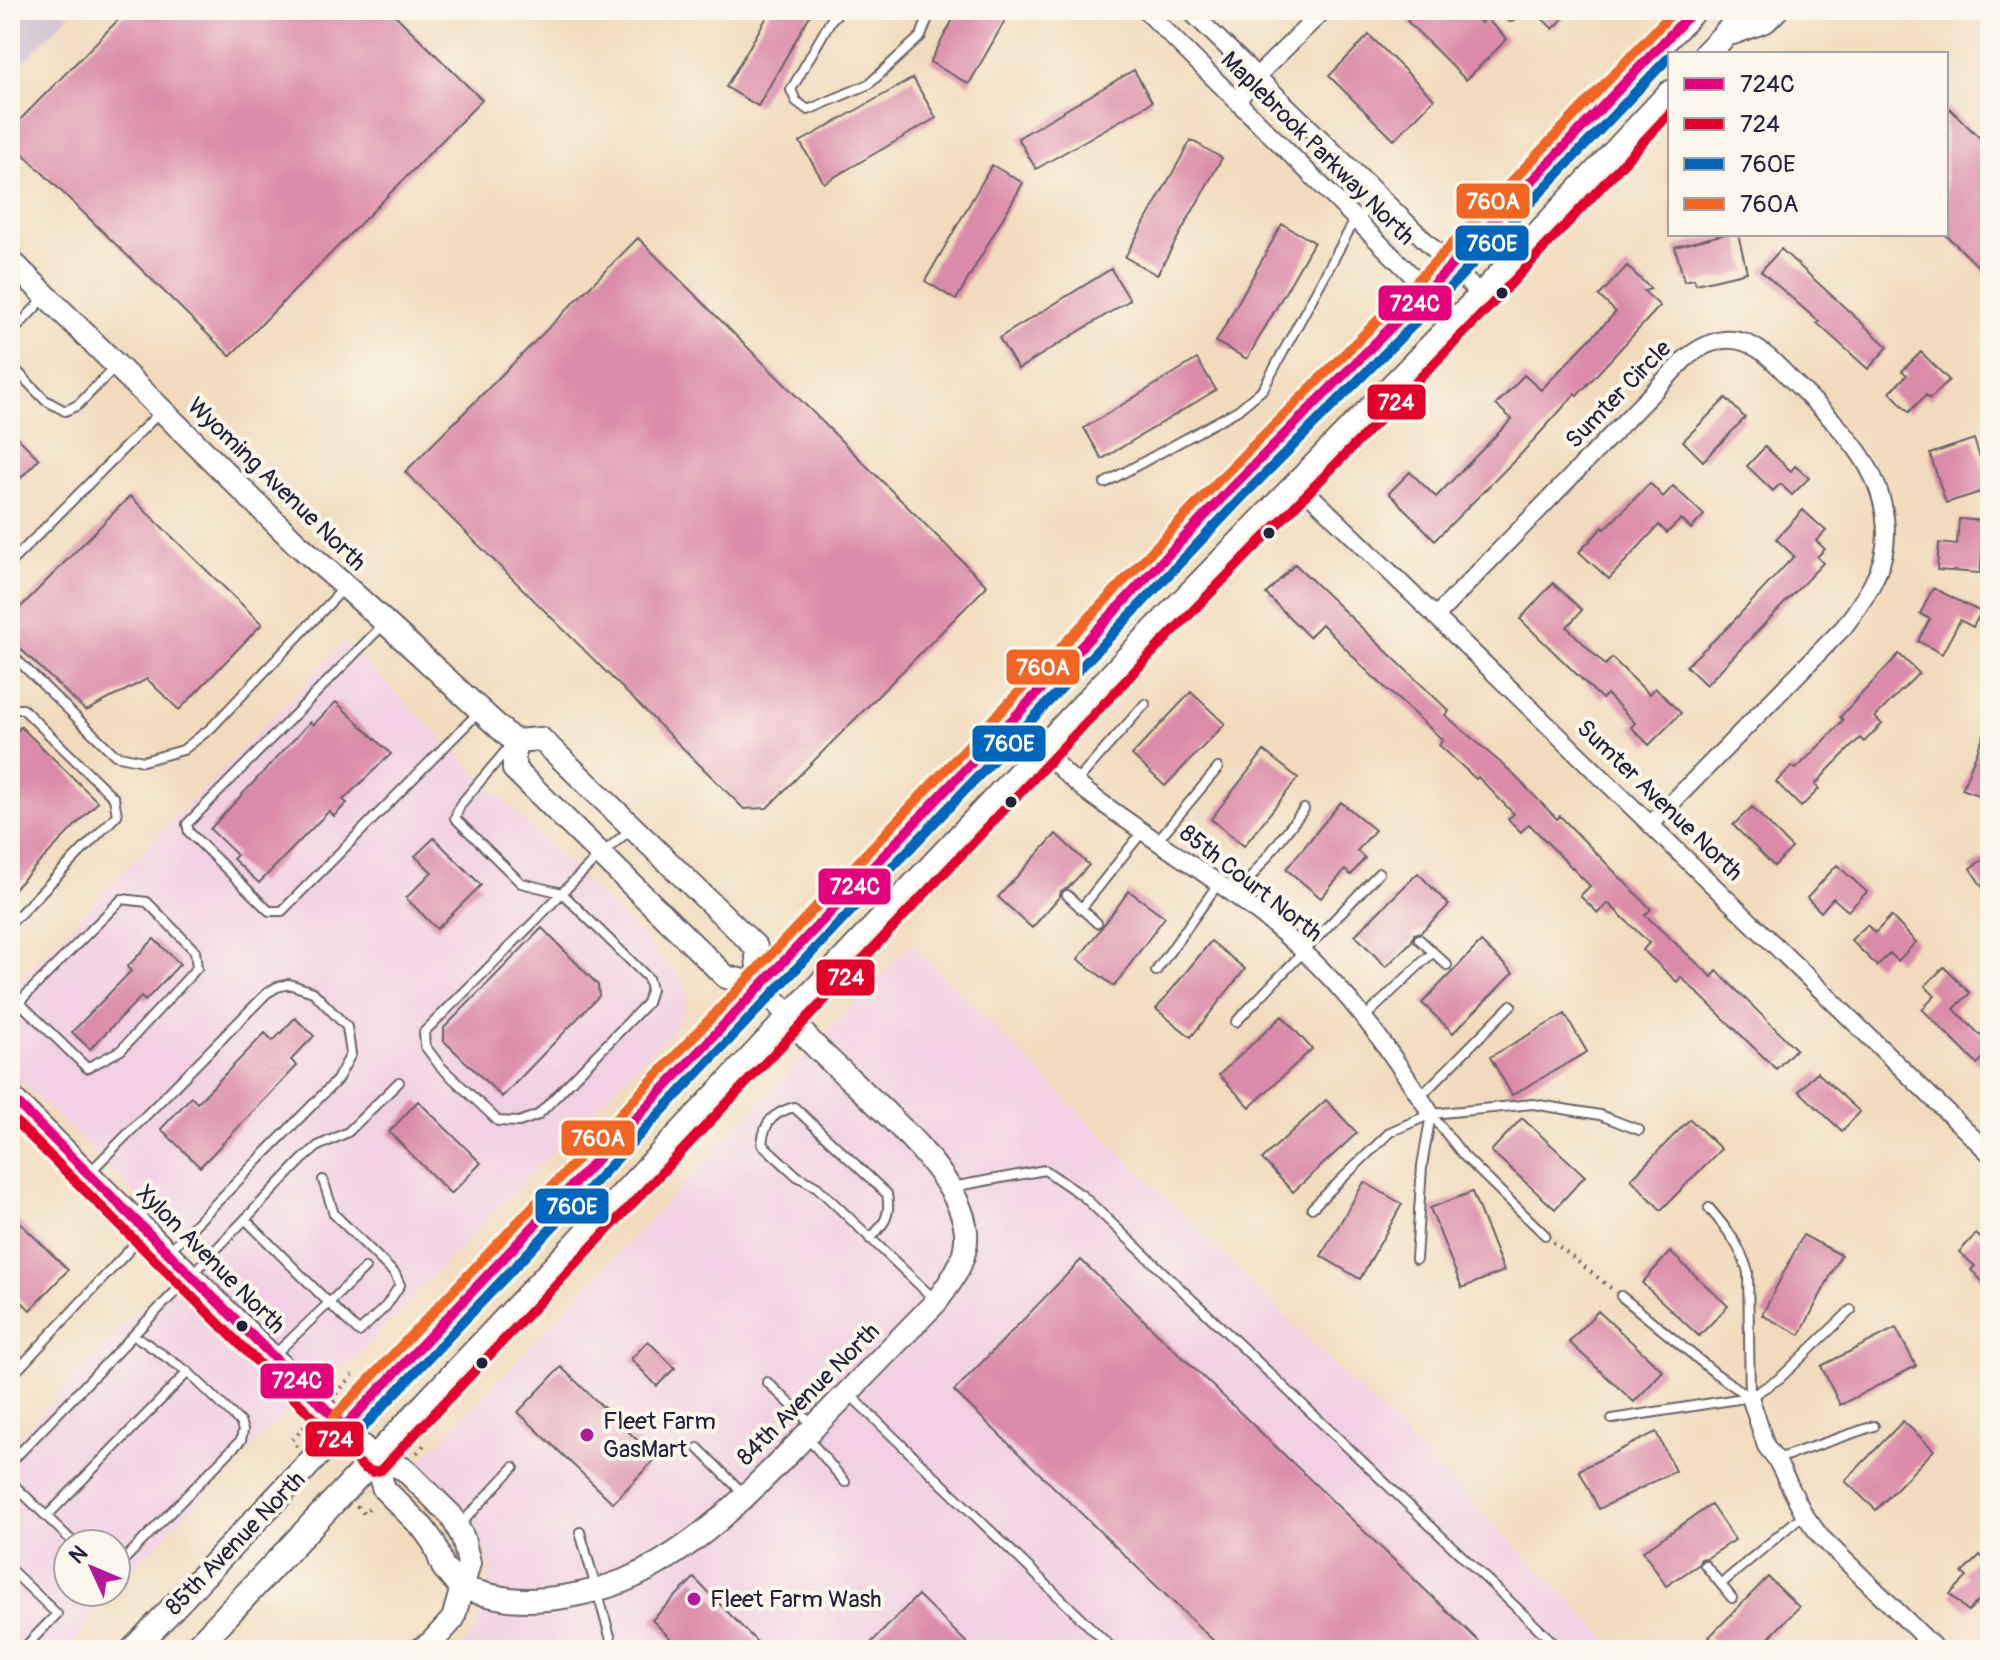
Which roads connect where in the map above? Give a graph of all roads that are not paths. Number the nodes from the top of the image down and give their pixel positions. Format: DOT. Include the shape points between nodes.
graph roads {
  1 [pos="841,10"];
  2 [pos="931,10"];
  3 [pos="1145,10"];
  4 [pos="1189,10"];
  5 [pos="1324,10"];
  6 [pos="1694,10"];
  7 [pos="1749,10"];
  8 [pos="1775,10"];
  9 [pos="1723,36"];
  10 [pos="1708,52"];
  11 [pos="1257,76"];
  12 [pos="1668,95"];
  13 [pos="1238,100"];
  14 [pos="1380,198"];
  15 [pos="1357,221"];
  16 [pos="10,260"];
  17 [pos="1450,266"];
  18 [pos="1427,291"];
  19 [pos="1481,295"];
  20 [pos="46,296"];
  21 [pos="1457,320"];
  22 [pos="10,335"];
  23 [pos="10,364"];
  24 [pos="117,365"];
  25 [pos="162,410"];
  26 [pos="1297,482"];
  27 [pos="1105,483"];
  28 [pos="10,563"];
  29 [pos="346,586"];
  30 [pos="1436,616"];
  31 [pos="386,622"];
  32 [pos="10,653"];
  33 [pos="1145,704"];
  34 [pos="10,709"];
  35 [pos="480,711"];
  36 [pos="1012,719"];
  37 [pos="514,741"];
  38 [pos="1042,749"];
  39 [pos="1218,768"];
  40 [pos="1076,782"];
  41 [pos="1304,809"];
  42 [pos="1651,824"];
  43 [pos="632,828"];
  44 [pos="1143,831"];
  45 [pos="1157,841"];
  46 [pos="600,853"];
  47 [pos="1379,873"];
  48 [pos="1218,884"];
  49 [pos="562,893"];
  50 [pos="1067,895"];
  51 [pos="1236,897"];
  52 [pos="1081,909"];
  53 [pos="1097,923"];
  54 [pos="10,924"];
  55 [pos="1419,939"];
  56 [pos="1304,952"];
  57 [pos="1433,952"];
  58 [pos="1447,965"];
  59 [pos="1156,971"];
  60 [pos="760,986"];
  61 [pos="19,1002"];
  62 [pos="1511,1005"];
  63 [pos="10,1011"];
  64 [pos="1365,1017"];
  65 [pos="789,1018"];
  66 [pos="1236,1022"];
  67 [pos="399,1082"];
  68 [pos="10,1096"];
  69 [pos="1420,1097"];
  70 [pos="1431,1114"];
  71 [pos="1639,1130"];
  72 [pos="1990,1154"];
  73 [pos="88,1174"];
  74 [pos="323,1180"];
  75 [pos="951,1187"];
  76 [pos="1312,1208"];
  77 [pos="1709,1208"];
  78 [pos="245,1219"];
  79 [pos="147,1232"];
  80 [pos="1545,1235"];
  81 [pos="870,1239"];
  82 [pos="167,1252"];
  83 [pos="1416,1259"];
  84 [pos="365,1268"];
  85 [pos="191,1276"];
  86 [pos="1621,1296"];
  87 [pos="936,1302"];
  88 [pos="329,1303"];
  89 [pos="1851,1310"];
  90 [pos="134,1335"];
  91 [pos="272,1356"];
  92 [pos="188,1372"];
  93 [pos="10,1378"];
  94 [pos="767,1382"];
  95 [pos="847,1393"];
  96 [pos="1750,1397"];
  97 [pos="1612,1419"];
  98 [pos="1874,1426"];
  99 [pos="344,1427"];
  100 [pos="810,1431"];
  101 [pos="698,1448"];
  102 [pos="374,1458"];
  103 [pos="1776,1459"];
  104 [pos="10,1463"];
  105 [pos="514,1467"];
  106 [pos="10,1481"];
  107 [pos="845,1482"];
  108 [pos="745,1495"];
  109 [pos="1804,1514"];
  110 [pos="47,1516"];
  111 [pos="457,1527"];
  112 [pos="59,1528"];
  113 [pos="580,1532"];
  114 [pos="132,1552"];
  115 [pos="1705,1565"];
  116 [pos="10,1569"];
  117 [pos="1721,1584"];
  118 [pos="461,1588"];
  119 [pos="595,1590"];
  120 [pos="1732,1598"];
  121 [pos="22,1650"];
  122 [pos="133,1650"];
  123 [pos="194,1650"];
  124 [pos="420,1650"];
  125 [pos="614,1650"];
  126 [pos="1114,1650"];
  127 [pos="1561,1650"];
  128 [pos="1937,1650"];
  1 -- 2 [label="lane" via="791,90 808,110 869,84 921,36"];
  3 -- 13 [label="street, Maplebrook Parkway North"];
  4 -- 11 [label="street, Maplebrook Parkway North"];
  5 -- 11 [label="street"];
  6 -- 17 [label="main road, 85th Avenue North"];
  7 -- 9 [label="main road"];
  8 -- 9 [label="main road" via="1765,20"];
  9 -- 10 [label="main road"];
  11 -- 13 [label="street"];
  11 -- 14 [label="street, Maplebrook Parkway North"];
  12 -- 19 [label="main road, 85th Avenue North"];
  13 -- 15 [label="street, Maplebrook Parkway North"];
  14 -- 15 [label="lane"];
  14 -- 17 [label="street, Maplebrook Parkway North"];
  15 -- 18 [label="street, Maplebrook Parkway North"];
  15 -- 27 [label="lane" via="1263,389 1238,410"];
  16 -- 20 [label="street, Wyoming Avenue North"];
  17 -- 18 [label="main road, 85th Avenue North"];
  17 -- 19 [label="street, Maplebrook Parkway North"];
  18 -- 21 [label="street, Maplebrook Parkway North"];
  18 -- 36 [label="main road, 85th Avenue North"];
  19 -- 21 [label="main road, 85th Avenue North"];
  20 -- 22 [label="lane"];
  20 -- 24 [label="street, Wyoming Avenue North"];
  21 -- 26 [label="main road, 85th Avenue North"];
  23 -- 24 [label="lane" via="45,400 65,411 78,405"];
  24 -- 25 [label="street, Wyoming Avenue North"];
  25 -- 28 [label="lane"];
  25 -- 29 [label="street, Wyoming Avenue North"];
  26 -- 30 [label="street, Sumter Avenue North"];
  26 -- 38 [label="main road, 85th Avenue North"];
  29 -- 31 [label="street, Wyoming Avenue North"];
  29 -- 32 [label="lane" via="211,728 183,750 143,761 115,755"];
  30 -- 42 [label="street, Sumter Avenue North"];
  30 -- 42 [label="street, Sumter Circle" via="1703,344 1744,342 1763,352 1849,436 1870,466 1887,535 1880,566 1866,598 1844,627"];
  31 -- 35 [label="street, Wyoming Avenue North"];
  31 -- 35 [label="lane" via="187,824 189,832 269,911 282,911"];
  33 -- 40 [label="lane"];
  34 -- 54 [label="lane" via="23,709 114,798 117,815"];
  35 -- 37 [label="street, Wyoming Avenue North"];
  36 -- 38 [label="street, 85th Court North"];
  36 -- 60 [label="main road, 85th Avenue North"];
  37 -- 43 [label="street" via="541,739"];
  37 -- 46 [label="street" via="514,769"];
  37 -- 49 [label="lane" via="455,818 521,883"];
  38 -- 40 [label="street, 85th Court North"];
  38 -- 65 [label="main road, 85th Avenue North"];
  39 -- 45 [label="lane"];
  40 -- 44 [label="street, 85th Court North"];
  41 -- 51 [label="lane"];
  42 -- 72 [label="street, Sumter Avenue North"];
  43 -- 46 [label="lane"];
  43 -- 60 [label="street" via="756,947"];
  44 -- 45 [label="street, 85th Court North"];
  44 -- 52 [label="lane"];
  45 -- 48 [label="street, 85th Court North"];
  46 -- 49 [label="lane"];
  46 -- 60 [label="street" via="726,977"];
  47 -- 56 [label="lane"];
  48 -- 51 [label="street, 85th Court North"];
  48 -- 59 [label="lane"];
  49 -- 49 [label="lane" via="424,1032 425,1046 440,1066 498,1121 519,1122 538,1115 647,1003 651,989 648,978"];
  50 -- 52 [label="lane"];
  51 -- 56 [label="street, 85th Court North"];
  52 -- 53 [label="lane"];
  55 -- 57 [label="lane"];
  56 -- 64 [label="street, 85th Court North"];
  56 -- 66 [label="lane"];
  57 -- 58 [label="lane"];
  57 -- 64 [label="lane"];
  60 -- 65 [label="street"];
  60 -- 99 [label="main road, 85th Avenue North"];
  61 -- 61 [label="lane" via="122,899 147,902 195,951 197,968 121,1050 87,1068"];
  61 -- 63 [label="lane"];
  62 -- 69 [label="lane"];
  64 -- 69 [label="street, 85th Court North"];
  65 -- 75 [label="street"];
  65 -- 102 [label="main road, 85th Avenue North"];
  67 -- 78 [label="lane" via="348,1132 318,1146"];
  68 -- 73 [label="street, Xylon Avenue North"];
  69 -- 70 [label="street, 85th Court North"];
  70 -- 71 [label="lane" via="1533,1104 1600,1115"];
  70 -- 76 [label="lane" via="1390,1132"];
  70 -- 80 [label="lane" via="1464,1156"];
  70 -- 83 [label="lane"];
  73 -- 79 [label="street, Xylon Avenue North"];
  73 -- 82 [label="lane" via="267,993 289,984 313,992 347,1027 351,1054 337,1080"];
  74 -- 88 [label="lane" via="334,1214 400,1285 359,1332"];
  75 -- 87 [label="street, 84th Avenue North" via="965,1226 963,1259"];
  75 -- 127 [label="lane" via="1045,1170 1083,1196"];
  77 -- 96 [label="lane" via="1734,1237 1748,1272"];
  78 -- 85 [label="lane"];
  78 -- 88 [label="lane"];
  79 -- 82 [label="street, Xylon Avenue North"];
  79 -- 93 [label="lane"];
  81 -- 81 [label="lane" via="890,1210 887,1194 794,1107 777,1112 763,1127 762,1144 817,1187"];
  81 -- 87 [label="lane"];
  82 -- 85 [label="street, Xylon Avenue North"];
  84 -- 88 [label="lane"];
  85 -- 90 [label="lane"];
  85 -- 91 [label="street, Xylon Avenue North"];
  86 -- 96 [label="lane"];
  87 -- 95 [label="street, 84th Avenue North"];
  88 -- 91 [label="lane"];
  89 -- 96 [label="lane" via="1780,1378"];
  90 -- 92 [label="lane"];
  90 -- 104 [label="lane"];
  91 -- 99 [label="street, Xylon Avenue North"];
  92 -- 110 [label="lane"];
  92 -- 114 [label="lane" via="240,1422 241,1440"];
  94 -- 100 [label="lane"];
  95 -- 100 [label="street, 84th Avenue North"];
  95 -- 126 [label="lane"];
  96 -- 97 [label="lane"];
  96 -- 103 [label="street" via="1766,1446"];
  98 -- 103 [label="lane"];
  99 -- 102 [label="street, Xylon Avenue North"];
  99 -- 122 [label="main road, 85th Avenue North"];
  100 -- 107 [label="lane"];
  100 -- 108 [label="street, 84th Avenue North"];
  101 -- 108 [label="lane"];
  102 -- 111 [label="street" via="404,1469"];
  102 -- 118 [label="street" via="384,1489 423,1528"];
  102 -- 123 [label="main road, 85th Avenue North"];
  103 -- 109 [label="street"];
  105 -- 111 [label="lane"];
  106 -- 110 [label="lane"];
  108 -- 119 [label="street, 84th Avenue North" via="660,1561"];
  109 -- 117 [label="lane"];
  109 -- 128 [label="street" via="1841,1558"];
  110 -- 112 [label="lane"];
  111 -- 118 [label="street" via="469,1563"];
  113 -- 119 [label="lane"];
  115 -- 117 [label="lane"];
  116 -- 121 [label="lane" via="57,1614"];
  117 -- 120 [label="lane"];
  118 -- 119 [label="street, 84th Avenue North" via="511,1599"];
  118 -- 124 [label="street" via="453,1619"];
  119 -- 125 [label="lane"];
}
